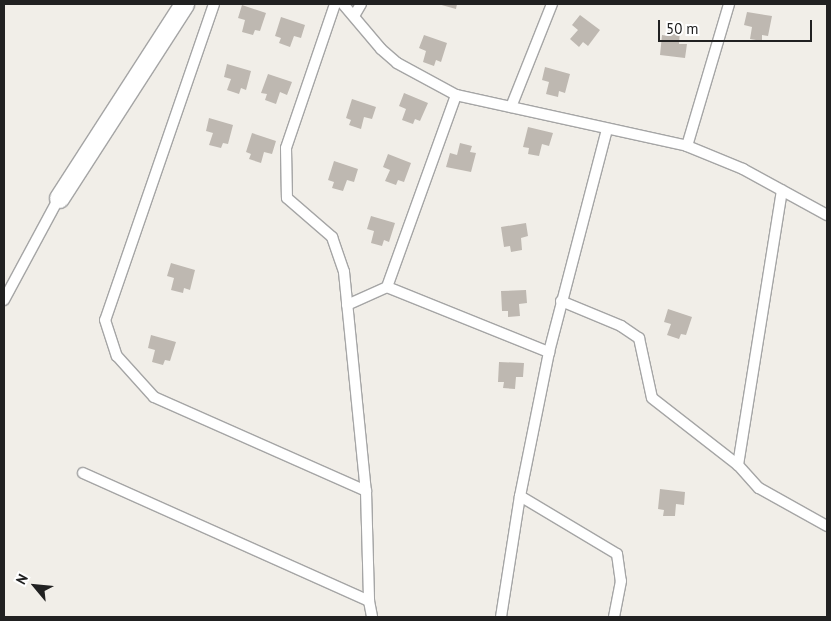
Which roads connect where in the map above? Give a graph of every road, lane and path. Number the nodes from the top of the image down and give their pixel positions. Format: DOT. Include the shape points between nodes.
graph roads {
  1 [pos="184,4"];
  2 [pos="214,4"];
  3 [pos="335,4"];
  4 [pos="343,4"];
  5 [pos="361,4"];
  6 [pos="552,4"];
  7 [pos="728,4"];
  8 [pos="354,16"];
  9 [pos="456,95"];
  10 [pos="511,107"];
  11 [pos="606,130"];
  12 [pos="687,146"];
  13 [pos="782,191"];
  14 [pos="59,198"];
  15 [pos="827,215"];
  16 [pos="387,287"];
  17 [pos="4,300"];
  18 [pos="562,301"];
  19 [pos="347,305"];
  20 [pos="549,352"];
  21 [pos="738,465"];
  22 [pos="83,473"];
  23 [pos="366,491"];
  24 [pos="520,496"];
  25 [pos="827,526"];
  26 [pos="368,601"];
  27 [pos="372,617"];
  28 [pos="501,617"];
  29 [pos="614,617"];
  1 -- 14 [label="street"];
  2 -- 23 [label="lane" via="104,320 117,356 154,397"];
  3 -- 19 [label="lane" via="286,148 287,198 332,237 344,272"];
  4 -- 8 [label="lane"];
  5 -- 8 [label="lane"];
  6 -- 10 [label="lane"];
  7 -- 12 [label="lane"];
  8 -- 9 [label="lane" via="380,49 398,63"];
  9 -- 10 [label="lane"];
  9 -- 16 [label="lane"];
  10 -- 11 [label="lane"];
  11 -- 12 [label="lane"];
  11 -- 18 [label="lane"];
  12 -- 13 [label="lane" via="743,169"];
  13 -- 15 [label="lane"];
  13 -- 21 [label="lane"];
  14 -- 17 [label="lane"];
  16 -- 19 [label="lane"];
  16 -- 20 [label="lane"];
  18 -- 20 [label="lane"];
  18 -- 21 [label="lane" via="621,326 639,338 652,398"];
  19 -- 23 [label="lane"];
  20 -- 24 [label="lane"];
  21 -- 25 [label="lane" via="759,488"];
  22 -- 26 [label="lane"];
  23 -- 26 [label="lane"];
  24 -- 28 [label="lane"];
  24 -- 29 [label="lane" via="617,554 621,581"];
  26 -- 27 [label="lane"];
}
